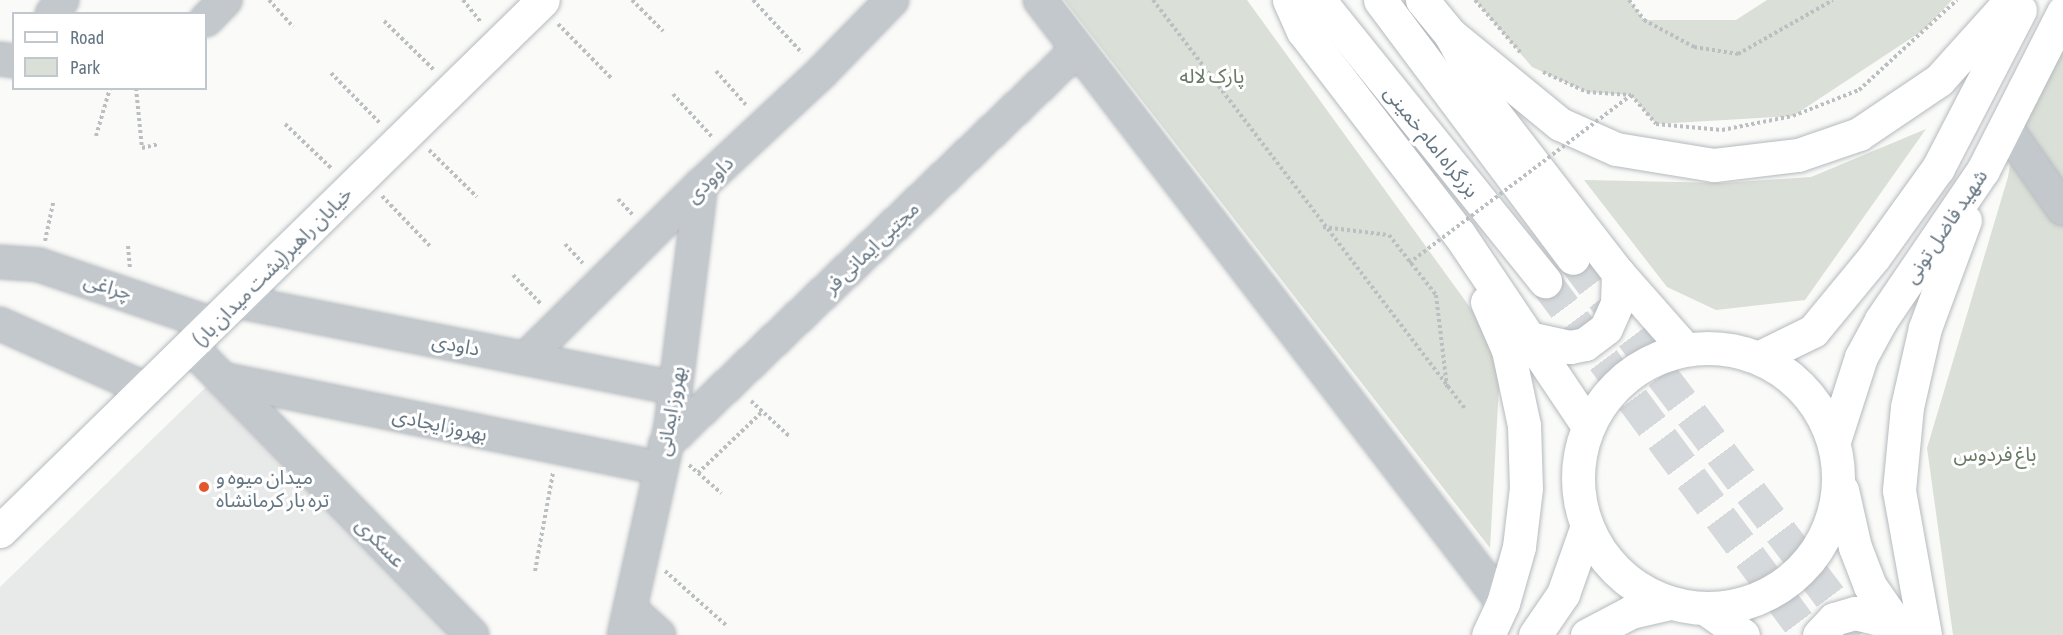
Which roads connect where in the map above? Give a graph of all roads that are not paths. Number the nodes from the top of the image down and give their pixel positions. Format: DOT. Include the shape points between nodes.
graph roads {
  1 [pos="225,0"];
  2 [pos="892,0"];
  3 [pos="1040,0"];
  4 [pos="1290,0"];
  5 [pos="1319,0"];
  6 [pos="1380,0"];
  7 [pos="1422,0"];
  8 [pos="2011,0"];
  9 [pos="2025,0"];
  10 [pos="541,2"];
  11 [pos="2063,12"];
  12 [pos="207,19"];
  13 [pos="1450,34"];
  14 [pos="1077,50"];
  15 [pos="2006,128"];
  16 [pos="1983,170"];
  17 [pos="701,185"];
  18 [pos="2063,209"];
  19 [pos="1459,234"];
  20 [pos="1573,258"];
  21 [pos="0,262"];
  22 [pos="1618,273"];
  23 [pos="1545,281"];
  24 [pos="236,301"];
  25 [pos="1833,306"];
  26 [pos="0,324"];
  27 [pos="1875,332"];
  28 [pos="201,335"];
  29 [pos="1529,338"];
  30 [pos="1685,349"];
  31 [pos="1760,357"];
  32 [pos="526,358"];
  33 [pos="222,380"];
  34 [pos="676,388"];
  35 [pos="146,389"];
  36 [pos="1588,426"];
  37 [pos="1834,441"];
  38 [pos="662,456"];
  39 [pos="1839,479"];
  40 [pos="1587,526"];
  41 [pos="0,531"];
  42 [pos="1503,603"];
  43 [pos="1669,603"];
  44 [pos="1706,609"];
  45 [pos="627,622"];
  46 [pos="1910,633"];
  47 [pos="472,635"];
  48 [pos="659,635"];
  49 [pos="1488,635"];
  50 [pos="1535,635"];
  51 [pos="1587,635"];
  52 [pos="1743,635"];
  53 [pos="1819,635"];
  1 -- 12 [label="street"];
  2 -- 17 [label="street, داوودی" via="821,74"];
  3 -- 14 [label="street"];
  4 -- 19 [label="main road" via="1303,31"];
  5 -- 23 [label="main road, بزرگراه امام خمینی"];
  6 -- 20 [label="main road, بزرگراه امام خمینی"];
  7 -- 13 [label="main road"];
  8 -- 13 [label="main road" via="1939,80 1858,134 1798,155 1714,165 1616,149 1560,124"];
  9 -- 25 [label="main road, شهید فاضل تونی" via="1938,168 1875,257"];
  10 -- 24 [label="main road, خیابان راهبر(پشت میدان بار)"];
  11 -- 15 [label="main road, شهید فاضل تونی"];
  13 -- 22 [label="main road" via="1492,110"];
  14 -- 38 [label="street, مجتبی ایمانی فر" via="730,382"];
  14 -- 42 [label="street"];
  15 -- 16 [label="main road, شهید فاضل تونی"];
  15 -- 18 [label="street"];
  16 -- 27 [label="main road, شهید فاضل تونی"];
  16 -- 46 [label="main road" via="1925,328 1907,407 1899,490"];
  17 -- 32 [label="street, داوودی"];
  17 -- 34 [label="street, بهروز ایمانی"];
  19 -- 29 [label="main road"];
  19 -- 42 [label="main road" via="1508,350 1524,425 1526,488 1519,547"];
  21 -- 28 [label="street, چراغی" via="39,265"];
  22 -- 29 [label="main road" via="1617,303 1606,328 1585,344 1570,347"];
  22 -- 30 [label="main road"];
  24 -- 28 [label="main road, خیابان راهبر(پشت میدان بار)"];
  24 -- 32 [label="street, داودی"];
  25 -- 27 [label="main road" via="1838,327 1845,332 1857,336"];
  25 -- 31 [label="main road, شهید فاضل تونی" via="1813,331"];
  26 -- 35 [label="street"];
  27 -- 37 [label="main road, شهید فاضل تونی" via="1846,395"];
  28 -- 33 [label="street, عسکری"];
  28 -- 35 [label="main road, خیابان راهبر(پشت میدان بار)"];
  29 -- 36 [label="main road"];
  30 -- 31 [label="main road" via="1723,347"];
  30 -- 36 [label="main road" via="1645,363 1628,376 1612,390"];
  31 -- 37 [label="main road" via="1793,377 1818,406"];
  32 -- 34 [label="street, داودی"];
  33 -- 38 [label="street, بهروز ایجادی" via="557,448"];
  33 -- 47 [label="street, عسکری"];
  34 -- 38 [label="street, بهروز ایمانی"];
  35 -- 41 [label="main road, خیابان راهبر(پشت میدان بار)"];
  36 -- 40 [label="main road" via="1579,459 1578,493"];
  37 -- 39 [label="main road"];
  38 -- 45 [label="street, بهروز ایمانی"];
  39 -- 44 [label="main road" via="1832,520 1813,556 1791,578 1747,603"];
  39 -- 46 [label="main road" via="1855,547 1870,586"];
  40 -- 43 [label="main road" via="1606,560 1634,586"];
  40 -- 50 [label="main road" via="1563,594"];
  42 -- 49 [label="main road"];
  43 -- 44 [label="main road"];
  43 -- 51 [label="main road" via="1631,612"];
  44 -- 52 [label="main road"];
  45 -- 48 [label="street"];
  46 -- 53 [label="main road" via="1884,620 1855,613 1834,619"];
}
